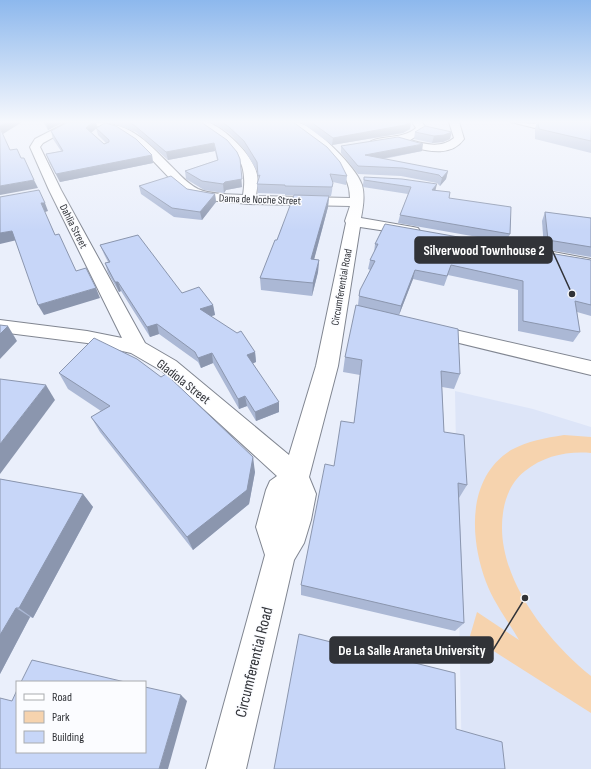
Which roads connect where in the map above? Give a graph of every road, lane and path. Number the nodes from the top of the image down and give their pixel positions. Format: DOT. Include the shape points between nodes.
graph roads {
  1 [pos="38,158"];
  2 [pos="156,158"];
  3 [pos="244,158"];
  4 [pos="344,158"];
  5 [pos="249,200"];
  6 [pos="357,202"];
  7 [pos="352,221"];
  8 [pos="424,233"];
  9 [pos="477,243"];
  10 [pos="591,264"];
  11 [pos="0,326"];
  12 [pos="414,326"];
  13 [pos="137,348"];
  14 [pos="591,368"];
  15 [pos="296,477"];
  16 [pos="226,769"];
  1 -- 13 [label="street, Dahlia Street" via="48,191"];
  2 -- 5 [label="street, Dama de Noche Street" via="175,178 194,192 223,199"];
  3 -- 5 [label="street" via="251,174"];
  4 -- 6 [label="street, Circumferential Road" via="359,179"];
  5 -- 6 [label="street, Dama de Noche Street"];
  6 -- 7 [label="street, Circumferential Road"];
  7 -- 8 [label="street"];
  7 -- 15 [label="street, Circumferential Road" via="345,310"];
  9 -- 10 [label="street"];
  11 -- 13 [label="street, Gladiola Street" via="87,337"];
  12 -- 14 [label="street"];
  13 -- 15 [label="street, Gladiola Street" via="174,371"];
  15 -- 16 [label="street, Circumferential Road" via="302,494 294,533 280,555"];
}
